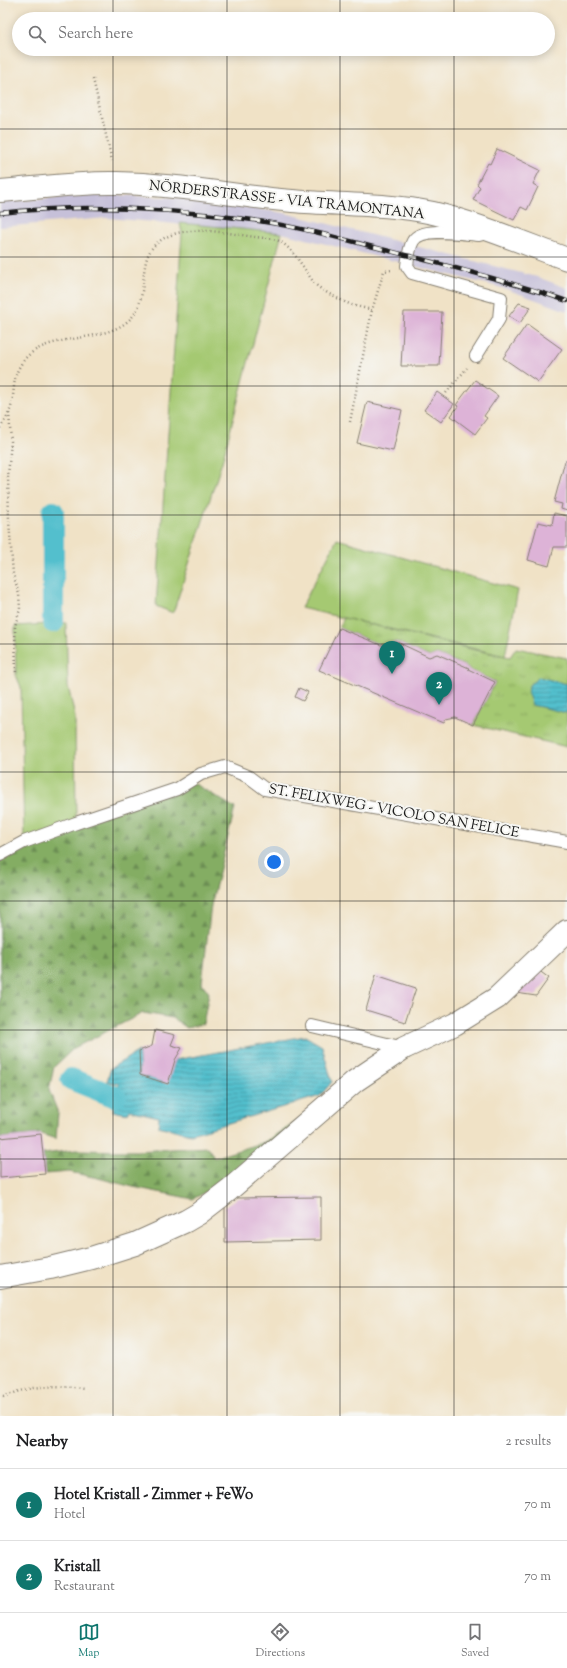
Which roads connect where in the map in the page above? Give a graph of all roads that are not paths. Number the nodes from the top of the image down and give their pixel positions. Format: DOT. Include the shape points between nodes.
graph roads {
  1 [pos="0,191"];
  2 [pos="492,231"];
  3 [pos="567,259"];
  4 [pos="476,356"];
  5 [pos="24,842"];
  6 [pos="567,842"];
  7 [pos="0,846"];
  8 [pos="0,856"];
  9 [pos="567,931"];
  10 [pos="312,1026"];
  11 [pos="404,1048"];
  12 [pos="0,1277"];
  1 -- 2 [label="street, NÖRDERSTRASSE - VIA TRAMONTANA" via="117,183 335,205 386,206 432,213"];
  2 -- 3 [label="street, NÖRDERSTRASSE - VIA TRAMONTANA"];
  2 -- 4 [label="lane" via="479,235 446,232 422,234 413,241 407,266 412,273 501,298 499,319"];
  5 -- 6 [label="lane, ST. FELIXWEG - VICOLO SAN FELICE" via="177,789 201,774 225,767 249,777 265,789"];
  5 -- 7 [label="lane, ST. FELIXWEG - VICOLO SAN FELICE"];
  5 -- 8 [label="lane, ST. FELIXWEG - VICOLO SAN FELICE"];
  9 -- 11 [label="street" via="497,998 455,1024"];
  10 -- 11 [label="lane"];
  11 -- 12 [label="street" via="355,1081 229,1190 186,1221 135,1244 91,1258"];
}
